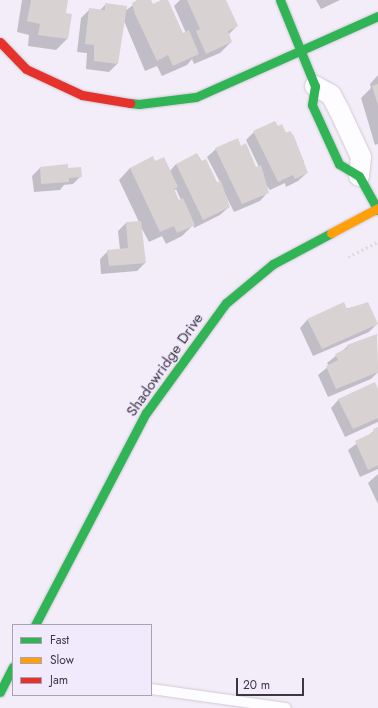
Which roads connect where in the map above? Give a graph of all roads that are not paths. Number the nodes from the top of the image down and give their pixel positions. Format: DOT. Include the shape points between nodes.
graph roads {
  1 [pos="280,0"];
  2 [pos="378,16"];
  3 [pos="0,42"];
  4 [pos="301,51"];
  5 [pos="315,86"];
  6 [pos="359,176"];
  7 [pos="378,209"];
  8 [pos="36,624"];
  9 [pos="12,669"];
  10 [pos="152,689"];
  11 [pos="0,692"];
  12 [pos="286,708"];
  1 -- 4 [label="street"];
  2 -- 4 [label="street"];
  3 -- 4 [label="street" via="26,69 82,95 139,104 196,97"];
  4 -- 5 [label="street"];
  5 -- 6 [label="street" via="331,95 339,110 361,157"];
  6 -- 7 [label="street"];
  7 -- 8 [label="street, Shadowridge Drive" via="273,264 226,303 146,413"];
  9 -- 11 [label="street"];
  10 -- 12 [label="lane"];
}
